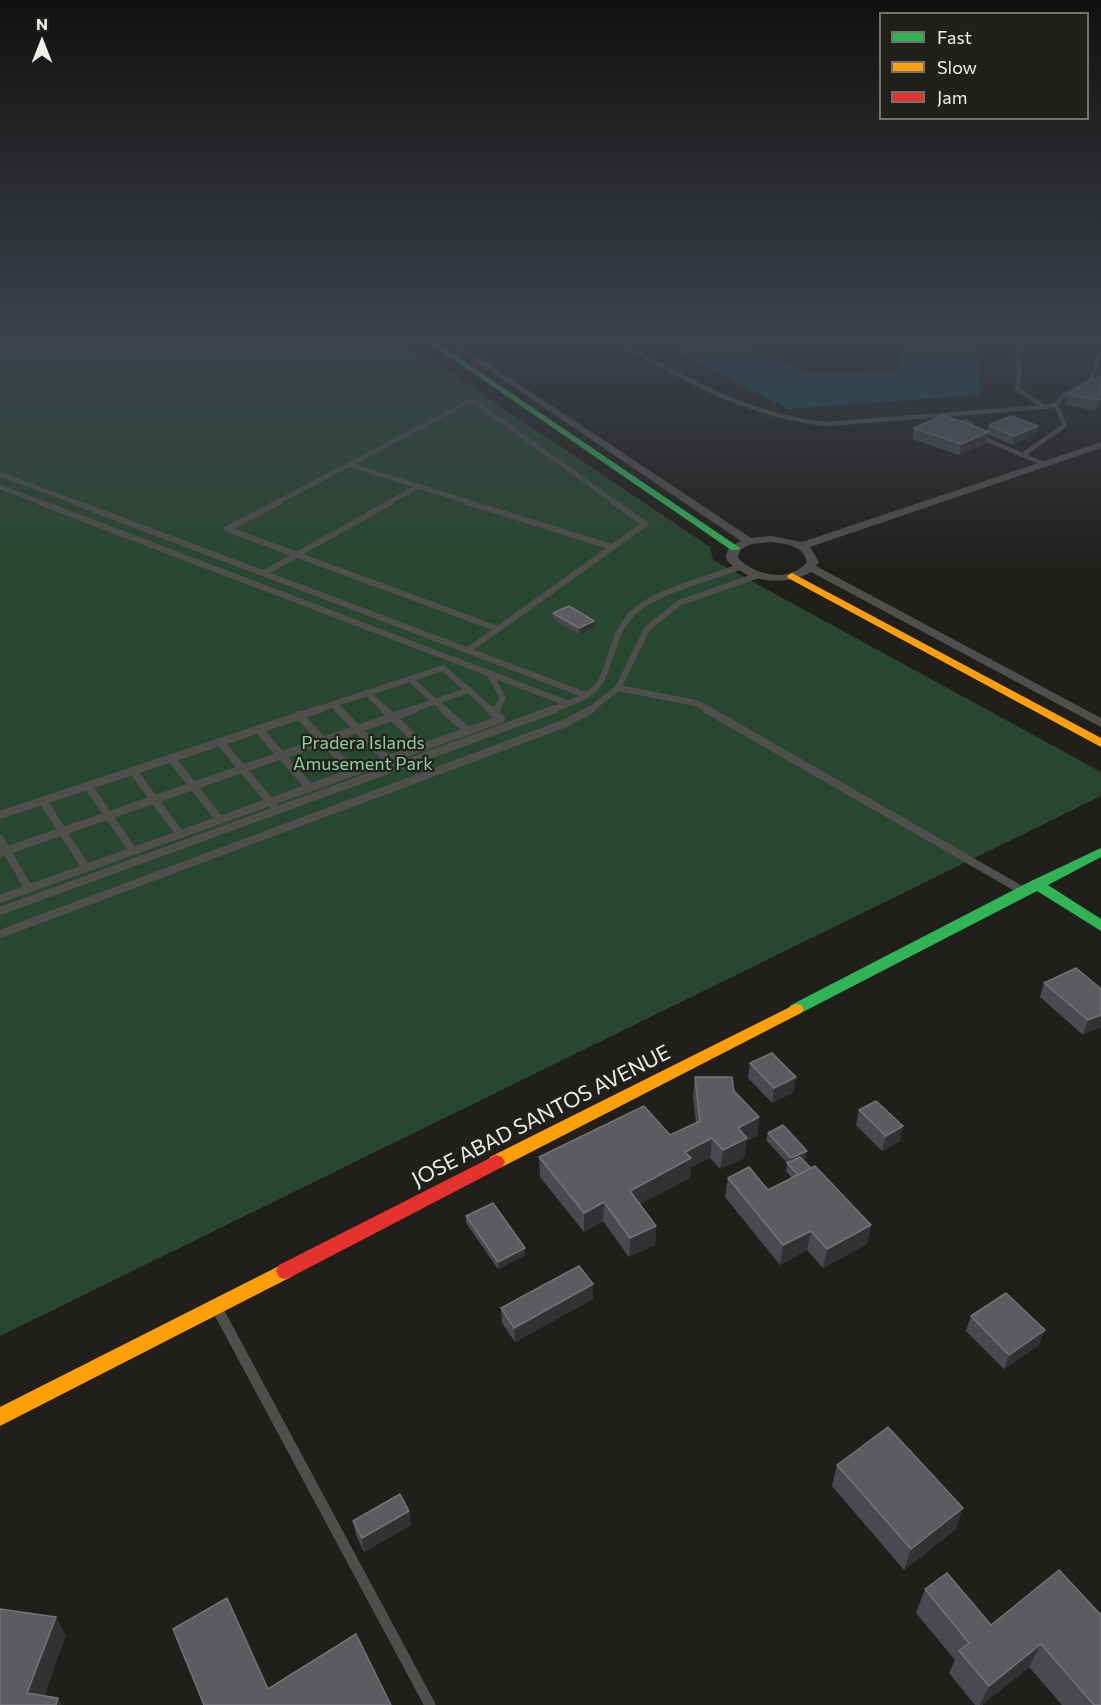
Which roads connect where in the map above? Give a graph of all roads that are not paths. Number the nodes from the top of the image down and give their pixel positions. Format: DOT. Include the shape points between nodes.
graph roads {
  1 [pos="439,418"];
  2 [pos="497,418"];
  3 [pos="543,418"];
  4 [pos="564,418"];
  5 [pos="775,418"];
  6 [pos="912,418"];
  7 [pos="962,418"];
  8 [pos="1062,418"];
  9 [pos="1101,445"];
  10 [pos="1024,454"];
  11 [pos="1044,464"];
  12 [pos="350,465"];
  13 [pos="0,474"];
  14 [pos="419,486"];
  15 [pos="0,487"];
  16 [pos="749,541"];
  17 [pos="801,546"];
  18 [pos="612,547"];
  19 [pos="735,548"];
  20 [pos="297,555"];
  21 [pos="739,567"];
  22 [pos="810,567"];
  23 [pos="264,573"];
  24 [pos="759,575"];
  25 [pos="792,576"];
  26 [pos="498,629"];
  27 [pos="468,650"];
  28 [pos="489,673"];
  29 [pos="410,678"];
  30 [pos="618,688"];
  31 [pos="469,690"];
  32 [pos="368,693"];
  33 [pos="586,694"];
  34 [pos="436,702"];
  35 [pos="567,702"];
  36 [pos="333,704"];
  37 [pos="495,713"];
  38 [pos="1084,713"];
  39 [pos="299,715"];
  40 [pos="393,717"];
  41 [pos="1066,723"];
  42 [pos="1101,723"];
  43 [pos="258,729"];
  44 [pos="358,729"];
  45 [pos="468,731"];
  46 [pos="324,741"];
  47 [pos="220,742"];
  48 [pos="1101,743"];
  49 [pos="424,747"];
  50 [pos="281,756"];
  51 [pos="171,758"];
  52 [pos="388,760"];
  53 [pos="243,769"];
  54 [pos="133,771"];
  55 [pos="353,772"];
  56 [pos="88,786"];
  57 [pos="193,786"];
  58 [pos="310,788"];
  59 [pos="154,800"];
  60 [pos="43,801"];
  61 [pos="271,802"];
  62 [pos="276,810"];
  63 [pos="0,815"];
  64 [pos="108,816"];
  65 [pos="220,820"];
  66 [pos="63,832"];
  67 [pos="180,834"];
  68 [pos="0,839"];
  69 [pos="133,851"];
  70 [pos="4,852"];
  71 [pos="1101,852"];
  72 [pos="86,868"];
  73 [pos="1036,884"];
  74 [pos="29,889"];
  75 [pos="1023,891"];
  76 [pos="0,899"];
  77 [pos="0,910"];
  78 [pos="1101,926"];
  79 [pos="0,934"];
  80 [pos="216,1306"];
  81 [pos="0,1417"];
  82 [pos="430,1705"];
  1 -- 12 [label="lane"];
  2 -- 18 [label="lane" via="645,524"];
  3 -- 19 [label="main road"];
  4 -- 16 [label="street"];
  5 -- 6 [label="lane" via="826,424"];
  7 -- 10 [label="lane" via="968,434"];
  8 -- 10 [label="lane" via="1065,425"];
  9 -- 11 [label="street"];
  10 -- 11 [label="lane"];
  11 -- 17 [label="street"];
  12 -- 14 [label="lane"];
  12 -- 20 [label="lane" via="227,529"];
  13 -- 23 [label="lane"];
  14 -- 18 [label="lane"];
  14 -- 20 [label="lane"];
  15 -- 28 [label="lane"];
  16 -- 17 [label="street" via="782,540"];
  16 -- 19 [label="street"];
  17 -- 22 [label="street" via="812,556"];
  18 -- 26 [label="lane"];
  19 -- 21 [label="street" via="732,559"];
  20 -- 23 [label="lane"];
  20 -- 26 [label="lane"];
  21 -- 24 [label="street"];
  21 -- 33 [label="lane" via="644,603 629,617 612,645 598,685"];
  22 -- 25 [label="street"];
  22 -- 38 [label="street"];
  23 -- 27 [label="lane"];
  24 -- 25 [label="street"];
  24 -- 30 [label="lane" via="670,609 647,629"];
  25 -- 41 [label="main road"];
  26 -- 27 [label="lane"];
  27 -- 33 [label="lane"];
  28 -- 35 [label="lane"];
  28 -- 37 [label="lane" via="503,698"];
  29 -- 31 [label="lane" via="442,668"];
  29 -- 32 [label="lane"];
  29 -- 34 [label="lane"];
  30 -- 75 [label="lane" via="696,703"];
  30 -- 79 [label="lane" via="591,710 566,723"];
  31 -- 34 [label="lane"];
  31 -- 37 [label="lane"];
  32 -- 36 [label="lane"];
  32 -- 40 [label="lane"];
  33 -- 35 [label="lane"];
  34 -- 40 [label="lane"];
  34 -- 45 [label="lane"];
  35 -- 62 [label="lane"];
  36 -- 39 [label="lane"];
  36 -- 44 [label="lane"];
  37 -- 45 [label="lane" via="501,719"];
  38 -- 41 [label="street"];
  38 -- 42 [label="street"];
  39 -- 43 [label="lane"];
  39 -- 46 [label="lane"];
  40 -- 44 [label="lane"];
  40 -- 49 [label="lane"];
  41 -- 48 [label="main road"];
  43 -- 47 [label="lane"];
  43 -- 50 [label="lane"];
  44 -- 46 [label="lane"];
  44 -- 52 [label="lane"];
  45 -- 49 [label="lane"];
  46 -- 50 [label="lane"];
  46 -- 55 [label="lane"];
  47 -- 51 [label="lane"];
  47 -- 53 [label="lane"];
  49 -- 52 [label="lane"];
  50 -- 53 [label="lane"];
  50 -- 58 [label="lane"];
  51 -- 54 [label="lane"];
  51 -- 57 [label="lane"];
  52 -- 55 [label="lane"];
  53 -- 57 [label="lane"];
  53 -- 61 [label="lane"];
  54 -- 56 [label="lane"];
  54 -- 59 [label="lane"];
  55 -- 58 [label="lane"];
  56 -- 60 [label="lane"];
  56 -- 64 [label="lane"];
  57 -- 59 [label="lane"];
  57 -- 65 [label="lane"];
  58 -- 61 [label="lane"];
  59 -- 64 [label="lane"];
  59 -- 67 [label="lane"];
  60 -- 63 [label="lane"];
  60 -- 66 [label="lane"];
  61 -- 62 [label="lane"];
  61 -- 65 [label="lane"];
  62 -- 77 [label="lane"];
  64 -- 66 [label="lane"];
  64 -- 69 [label="lane"];
  65 -- 67 [label="lane"];
  66 -- 70 [label="lane"];
  66 -- 72 [label="lane"];
  67 -- 69 [label="lane"];
  68 -- 70 [label="lane"];
  69 -- 72 [label="lane"];
  70 -- 74 [label="lane"];
  71 -- 73 [label="main road, JOSE ABAD SANTOS AVENUE"];
  72 -- 74 [label="lane"];
  73 -- 75 [label="main road, JOSE ABAD SANTOS AVENUE"];
  73 -- 78 [label="main road"];
  74 -- 76 [label="lane"];
  75 -- 80 [label="main road, JOSE ABAD SANTOS AVENUE"];
  80 -- 81 [label="main road, JOSE ABAD SANTOS AVENUE"];
  80 -- 82 [label="lane"];
}
